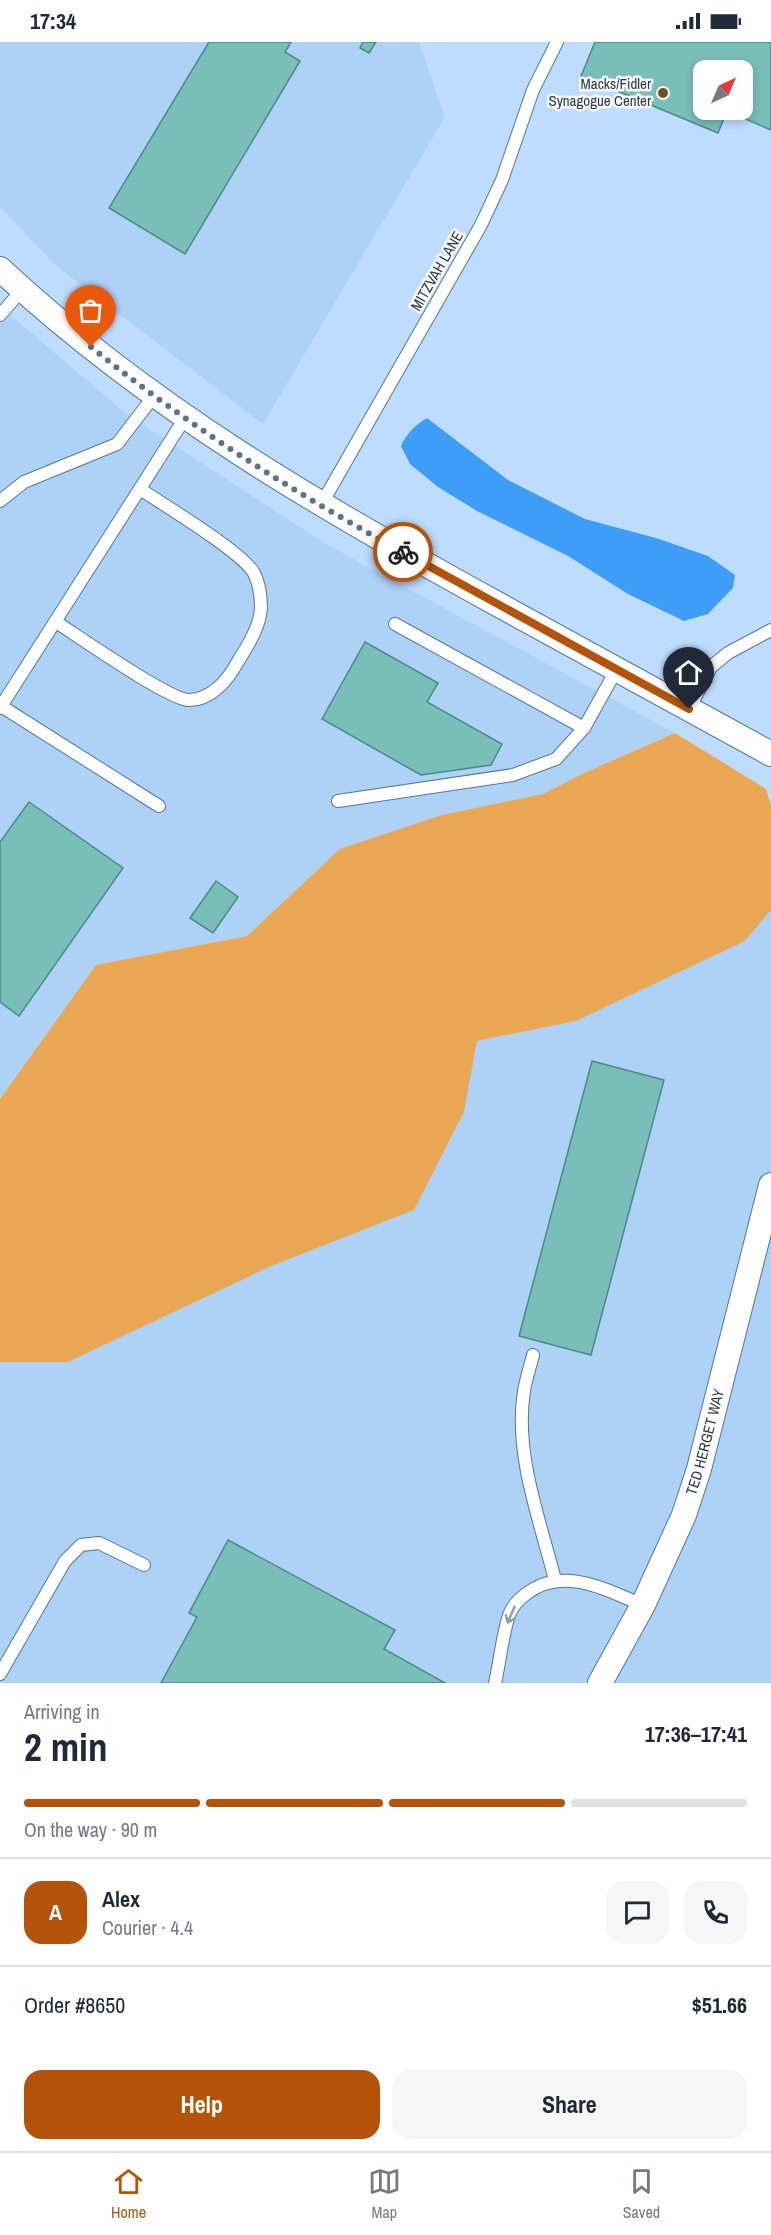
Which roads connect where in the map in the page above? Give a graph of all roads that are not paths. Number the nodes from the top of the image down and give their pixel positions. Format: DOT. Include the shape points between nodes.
graph roads {
  1 [pos="557,42"];
  2 [pos="0,269"];
  3 [pos="22,290"];
  4 [pos="0,315"];
  5 [pos="154,396"];
  6 [pos="185,418"];
  7 [pos="140,489"];
  8 [pos="0,501"];
  9 [pos="321,505"];
  10 [pos="56,622"];
  11 [pos="395,624"];
  12 [pos="771,630"];
  13 [pos="617,669"];
  14 [pos="1,707"];
  15 [pos="689,709"];
  16 [pos="584,728"];
  17 [pos="771,754"];
  18 [pos="338,801"];
  19 [pos="159,806"];
  20 [pos="771,1185"];
  21 [pos="533,1355"];
  22 [pos="144,1565"];
  23 [pos="555,1580"];
  24 [pos="643,1605"];
  25 [pos="0,1674"];
  26 [pos="495,1683"];
  27 [pos="600,1683"];
  1 -- 9 [label="lane, MITZVAH LANE" via="533,90 502,180 481,225"];
  2 -- 3 [label="street"];
  3 -- 4 [label="lane"];
  3 -- 5 [label="street"];
  5 -- 6 [label="street"];
  5 -- 8 [label="lane" via="117,444 24,482"];
  6 -- 7 [label="lane"];
  6 -- 9 [label="street"];
  7 -- 10 [label="lane"];
  7 -- 10 [label="lane" via="236,555 253,572 261,611 236,665 223,684 206,696 188,700 164,690"];
  9 -- 13 [label="street"];
  10 -- 14 [label="lane"];
  11 -- 16 [label="lane"];
  12 -- 15 [label="lane" via="711,667"];
  13 -- 15 [label="street"];
  13 -- 16 [label="lane"];
  14 -- 19 [label="lane"];
  15 -- 17 [label="street"];
  16 -- 18 [label="lane" via="556,759 513,775"];
  20 -- 24 [label="street, TED HERGET WAY" via="699,1469 684,1515"];
  21 -- 23 [label="lane" via="524,1391 522,1434 528,1476"];
  22 -- 25 [label="lane" via="99,1543 81,1545 64,1561"];
  23 -- 24 [label="lane" via="585,1582"];
  23 -- 26 [label="lane, one-way" via="536,1586 520,1598 510,1614"];
  24 -- 27 [label="street, TED HERGET WAY"];
}
